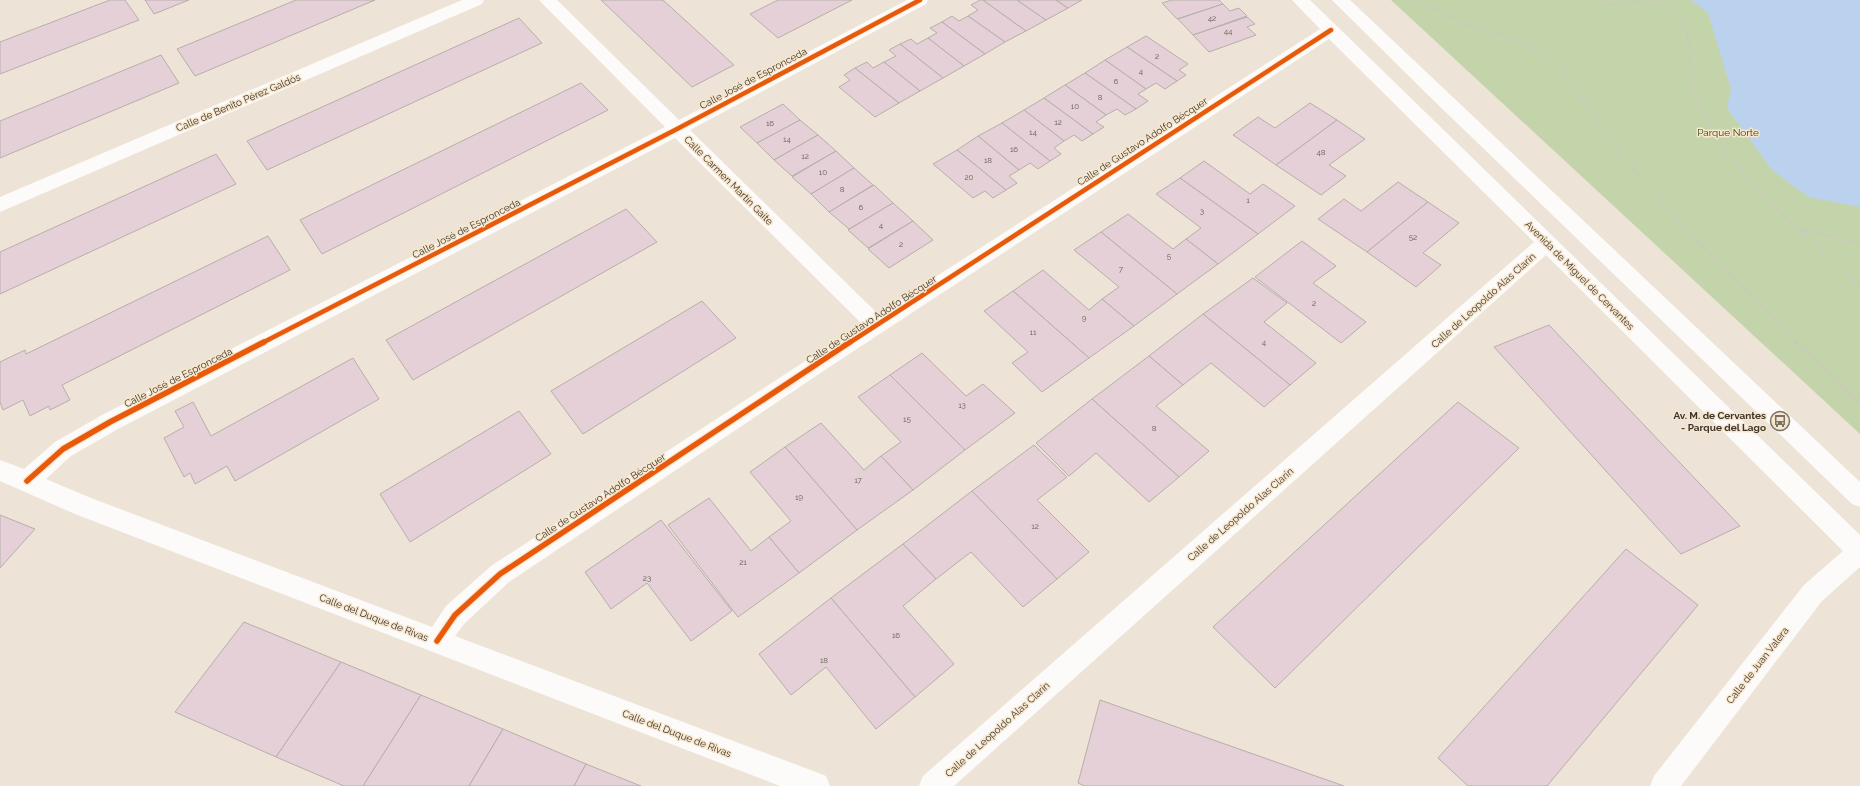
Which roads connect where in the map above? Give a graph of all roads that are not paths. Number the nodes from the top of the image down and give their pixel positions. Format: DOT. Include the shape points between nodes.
graph roads {
  1 [pos="476,0"];
  2 [pos="547,0"];
  3 [pos="920,0"];
  4 [pos="1300,0"];
  5 [pos="1340,0"];
  6 [pos="1331,30"];
  7 [pos="677,129"];
  8 [pos="0,205"];
  9 [pos="1547,242"];
  10 [pos="877,326"];
  11 [pos="0,470"];
  12 [pos="27,481"];
  13 [pos="1860,497"];
  14 [pos="1860,552"];
  15 [pos="437,641"];
  16 [pos="816,786"];
  17 [pos="933,786"];
  18 [pos="1664,786"];
  1 -- 8 [label="street, Calle de Benito Pérez Galdós"];
  2 -- 7 [label="street, Calle Carmen Martín Gaite"];
  3 -- 7 [label="street, Calle José de Espronceda"];
  4 -- 6 [label="street, Avenida de Miguel de Cervantes"];
  5 -- 13 [label="street"];
  6 -- 9 [label="street, Avenida de Miguel de Cervantes"];
  6 -- 10 [label="street, Calle de Gustavo Adolfo Bécquer"];
  7 -- 10 [label="street, Calle Carmen Martín Gaite"];
  7 -- 12 [label="street, Calle José de Espronceda" via="110,422 63,450"];
  9 -- 14 [label="street, Avenida de Miguel de Cervantes"];
  9 -- 17 [label="street, Calle de Leopoldo Alas Clarín"];
  10 -- 15 [label="street, Calle de Gustavo Adolfo Bécquer" via="500,574 455,615"];
  11 -- 12 [label="street, Calle del Duque de Rivas"];
  12 -- 15 [label="street, Calle del Duque de Rivas" via="84,506"];
  14 -- 18 [label="street, Calle de Juan Valera" via="1813,593"];
  15 -- 16 [label="street, Calle del Duque de Rivas"];
}
